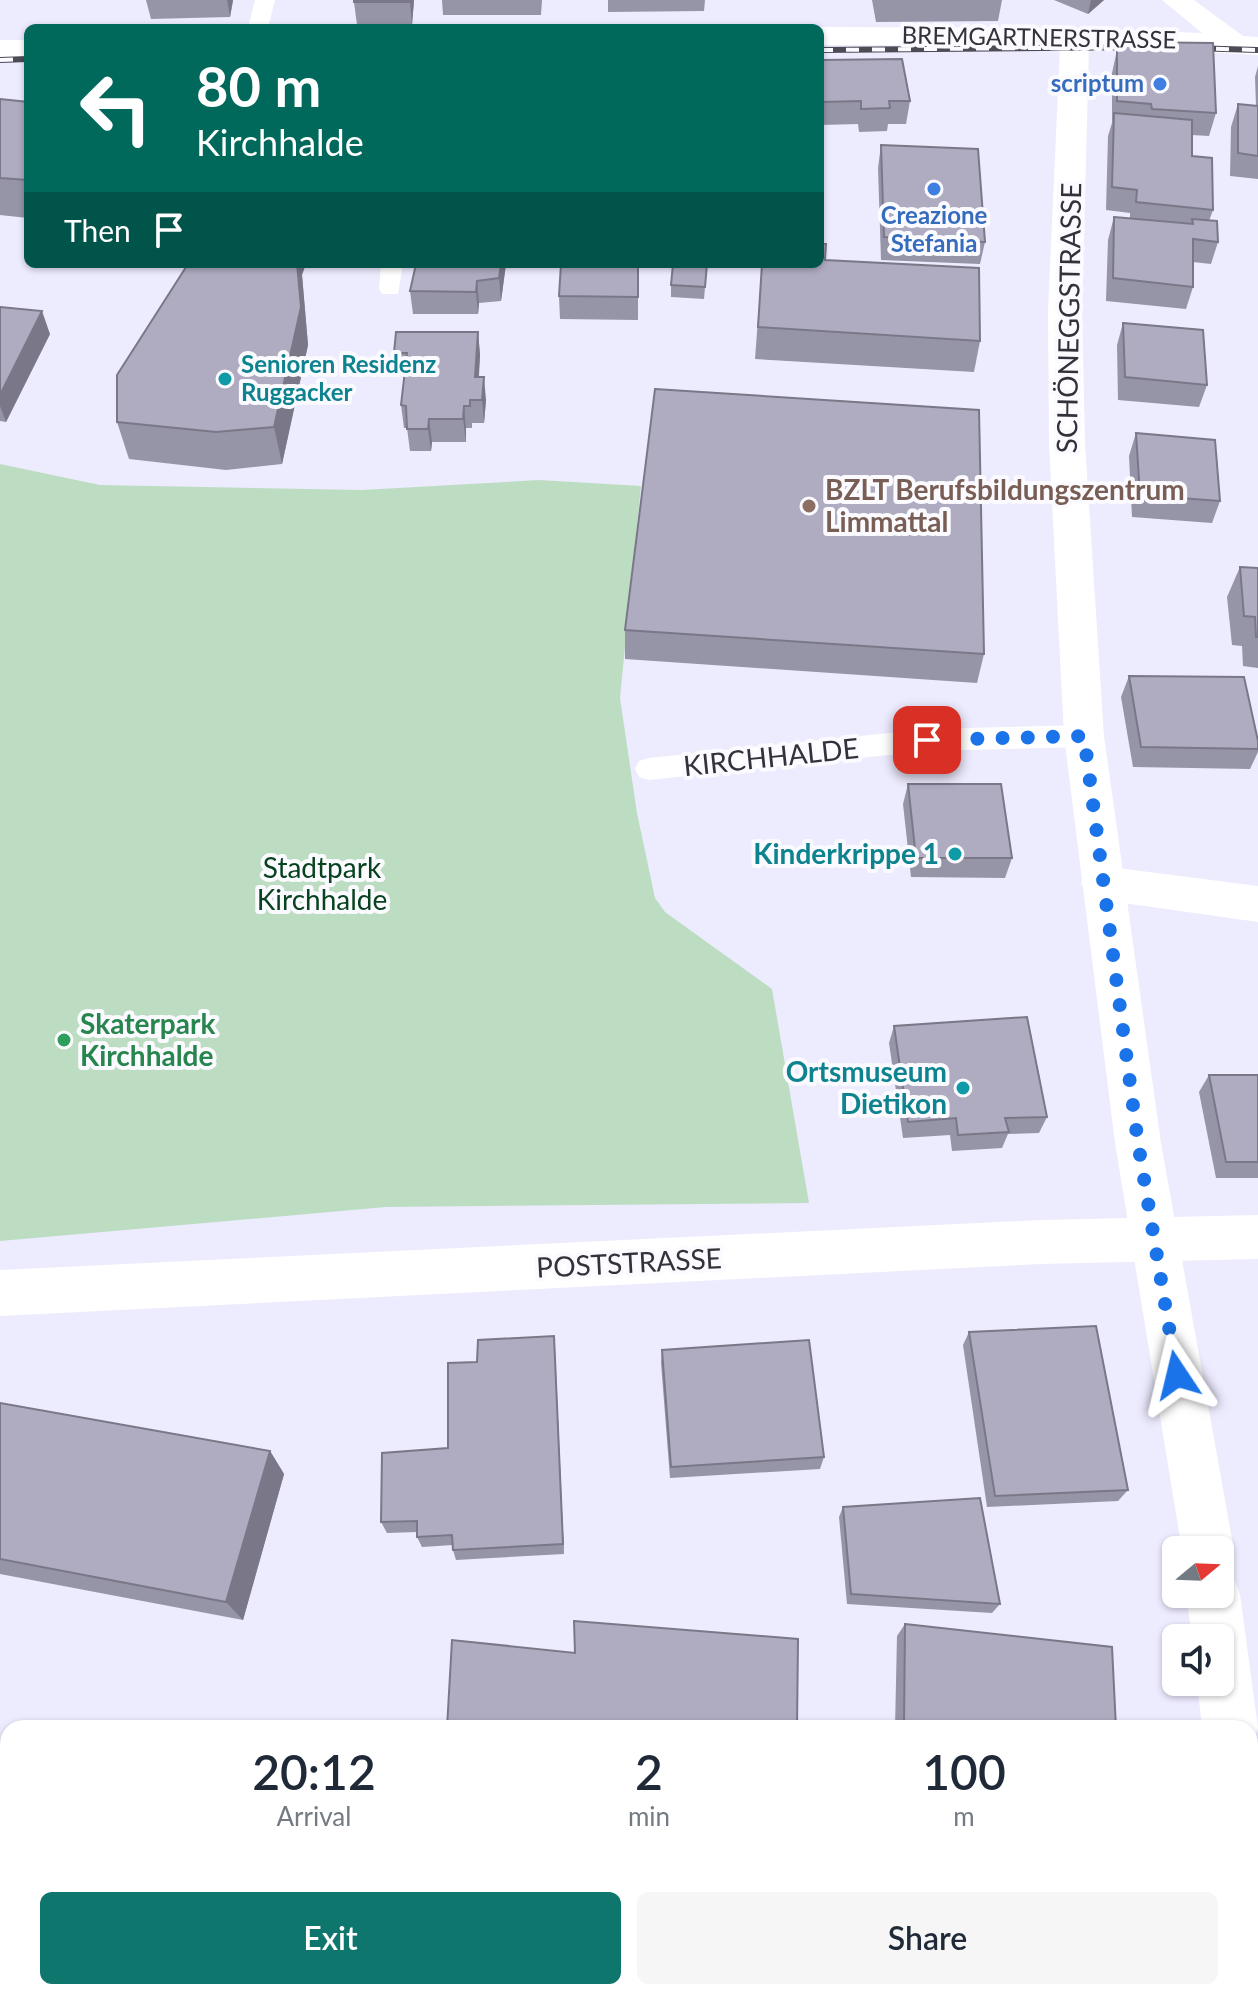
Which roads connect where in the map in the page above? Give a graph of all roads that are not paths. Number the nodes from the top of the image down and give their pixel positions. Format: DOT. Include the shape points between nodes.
graph roads {
  1 [pos="265,0"];
  2 [pos="1176,0"];
  3 [pos="259,24"];
  4 [pos="824,36"];
  5 [pos="1075,37"];
  6 [pos="1246,44"];
  7 [pos="0,49"];
  8 [pos="24,49"];
  9 [pos="392,268"];
  10 [pos="390,289"];
  11 [pos="1084,736"];
  12 [pos="649,769"];
  13 [pos="1102,883"];
  14 [pos="1258,904"];
  15 [pos="1258,1237"];
  16 [pos="1153,1239"];
  17 [pos="0,1293"];
  18 [pos="1206,1536"];
  19 [pos="1226,1696"];
  20 [pos="1229,1720"];
  1 -- 3 [label="lane"];
  2 -- 6 [label="street"];
  4 -- 5 [label="street, BREMGARTNERSTRASSE"];
  5 -- 6 [label="street, BREMGARTNERSTRASSE"];
  5 -- 11 [label="street, SCHÖNEGGSTRASSE" via="1065,311"];
  7 -- 8 [label="street"];
  9 -- 10 [label="lane"];
  11 -- 12 [label="lane, KIRCHHALDE" via="927,740"];
  11 -- 13 [label="street, SCHÖNEGGSTRASSE"];
  13 -- 14 [label="street"];
  13 -- 16 [label="street, SCHÖNEGGSTRASSE"];
  15 -- 16 [label="street, POSTSTRASSE"];
  16 -- 17 [label="street, POSTSTRASSE"];
  16 -- 18 [label="street, SCHÖNEGGSTRASSE"];
  19 -- 20 [label="street"];
}
